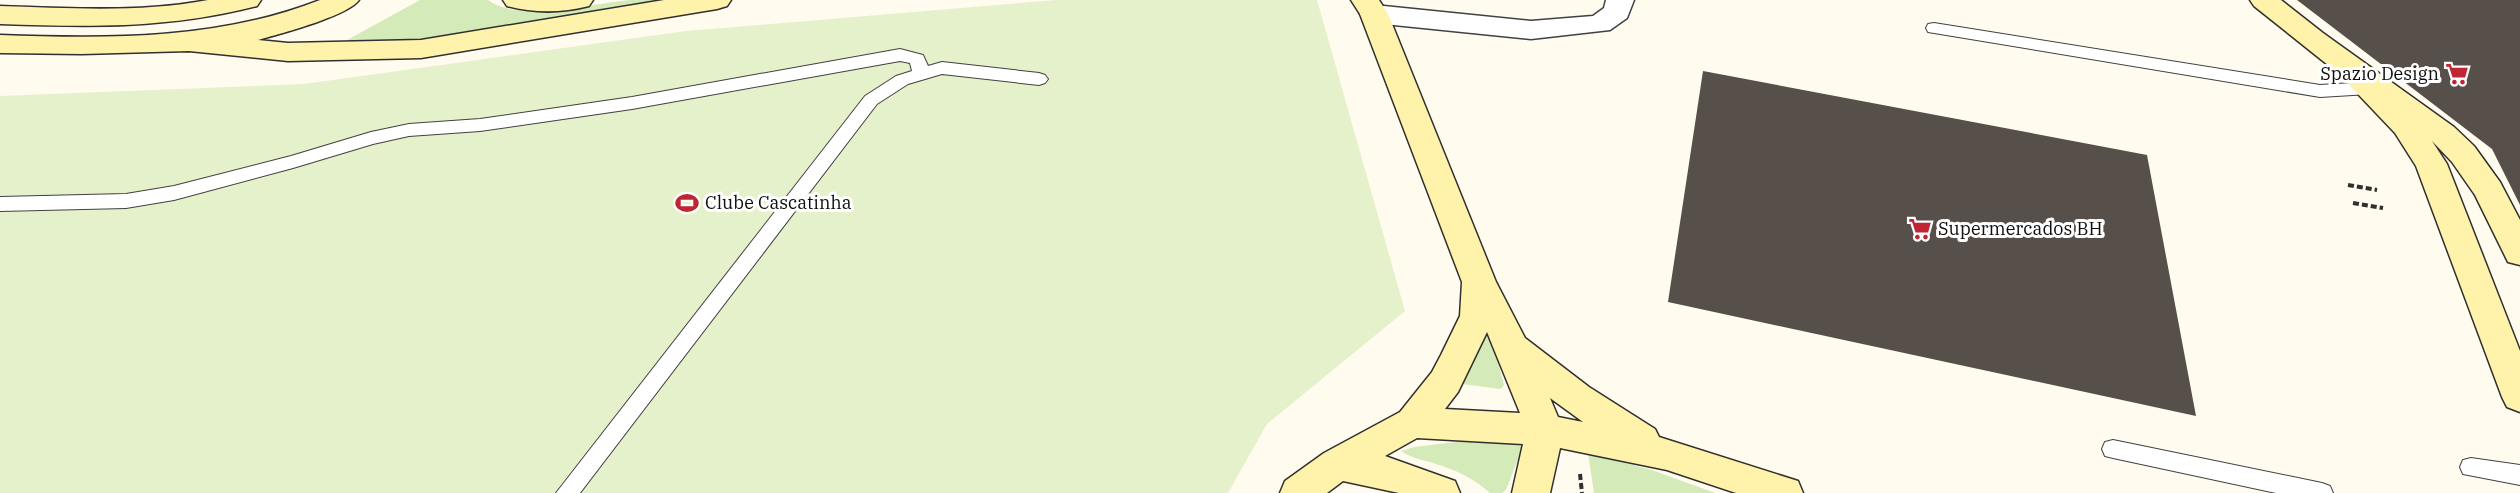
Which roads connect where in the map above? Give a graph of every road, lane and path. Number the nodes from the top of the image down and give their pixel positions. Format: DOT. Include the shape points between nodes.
graph roads {
  1 [pos="247,0"];
  2 [pos="345,0"];
  3 [pos="371,0"];
  4 [pos="516,0"];
  5 [pos="579,0"];
  6 [pos="717,0"];
  7 [pos="1620,0"];
  8 [pos="2264,0"];
  9 [pos="1369,7"];
  10 [pos="0,15"];
  11 [pos="310,15"];
  12 [pos="1934,27"];
  13 [pos="191,42"];
  14 [pos="0,44"];
  15 [pos="2347,64"];
  16 [pos="922,74"];
  17 [pos="1039,80"];
  18 [pos="2369,88"];
  19 [pos="2348,185"];
  20 [pos="2377,190"];
  21 [pos="2353,203"];
  22 [pos="0,204"];
  23 [pos="2383,208"];
  24 [pos="2520,253"];
  25 [pos="1479,282"];
  26 [pos="1510,343"];
  27 [pos="2520,397"];
  28 [pos="1413,423"];
  29 [pos="1545,429"];
  30 [pos="2113,449"];
  31 [pos="1667,454"];
  32 [pos="1337,464"];
  33 [pos="2471,467"];
  34 [pos="2520,475"];
  35 [pos="567,493"];
  36 [pos="1299,493"];
  37 [pos="1441,493"];
  38 [pos="1531,493"];
  39 [pos="1784,493"];
  40 [pos="2322,493"];
  1 -- 10 [label="main road" via="164,15"];
  2 -- 11 [label="main road"];
  3 -- 11 [label="main road"];
  4 -- 5 [label="main road"];
  6 -- 13 [label="main road" via="421,49 288,52"];
  7 -- 9 [label="street" via="1617,12 1600,24 1531,30"];
  8 -- 15 [label="main road"];
  9 -- 25 [label="main road"];
  11 -- 13 [label="main road" via="238,35"];
  12 -- 18 [label="lane" via="2320,91"];
  13 -- 14 [label="main road"];
  15 -- 18 [label="main road"];
  15 -- 24 [label="main road" via="2443,134 2463,154 2489,190"];
  16 -- 17 [label="lane" via="942,68"];
  16 -- 22 [label="lane" via="917,59 900,54 632,103 480,125 409,130 174,193 126,201"];
  16 -- 35 [label="lane" via="902,80 871,100"];
  18 -- 27 [label="main road" via="2406,126 2431,164"];
  19 -- 20 [label="path"];
  21 -- 23 [label="path"];
  25 -- 26 [label="main road"];
  25 -- 28 [label="main road" via="1477,316 1458,357 1445,382"];
  26 -- 29 [label="main road"];
  26 -- 31 [label="main road" via="1598,415"];
  28 -- 29 [label="main road"];
  28 -- 32 [label="main road"];
  29 -- 31 [label="main road"];
  29 -- 38 [label="main road"];
  30 -- 40 [label="lane"];
  31 -- 39 [label="main road"];
  32 -- 36 [label="main road"];
  32 -- 37 [label="main road" via="1395,474"];
  33 -- 34 [label="lane"];
}
